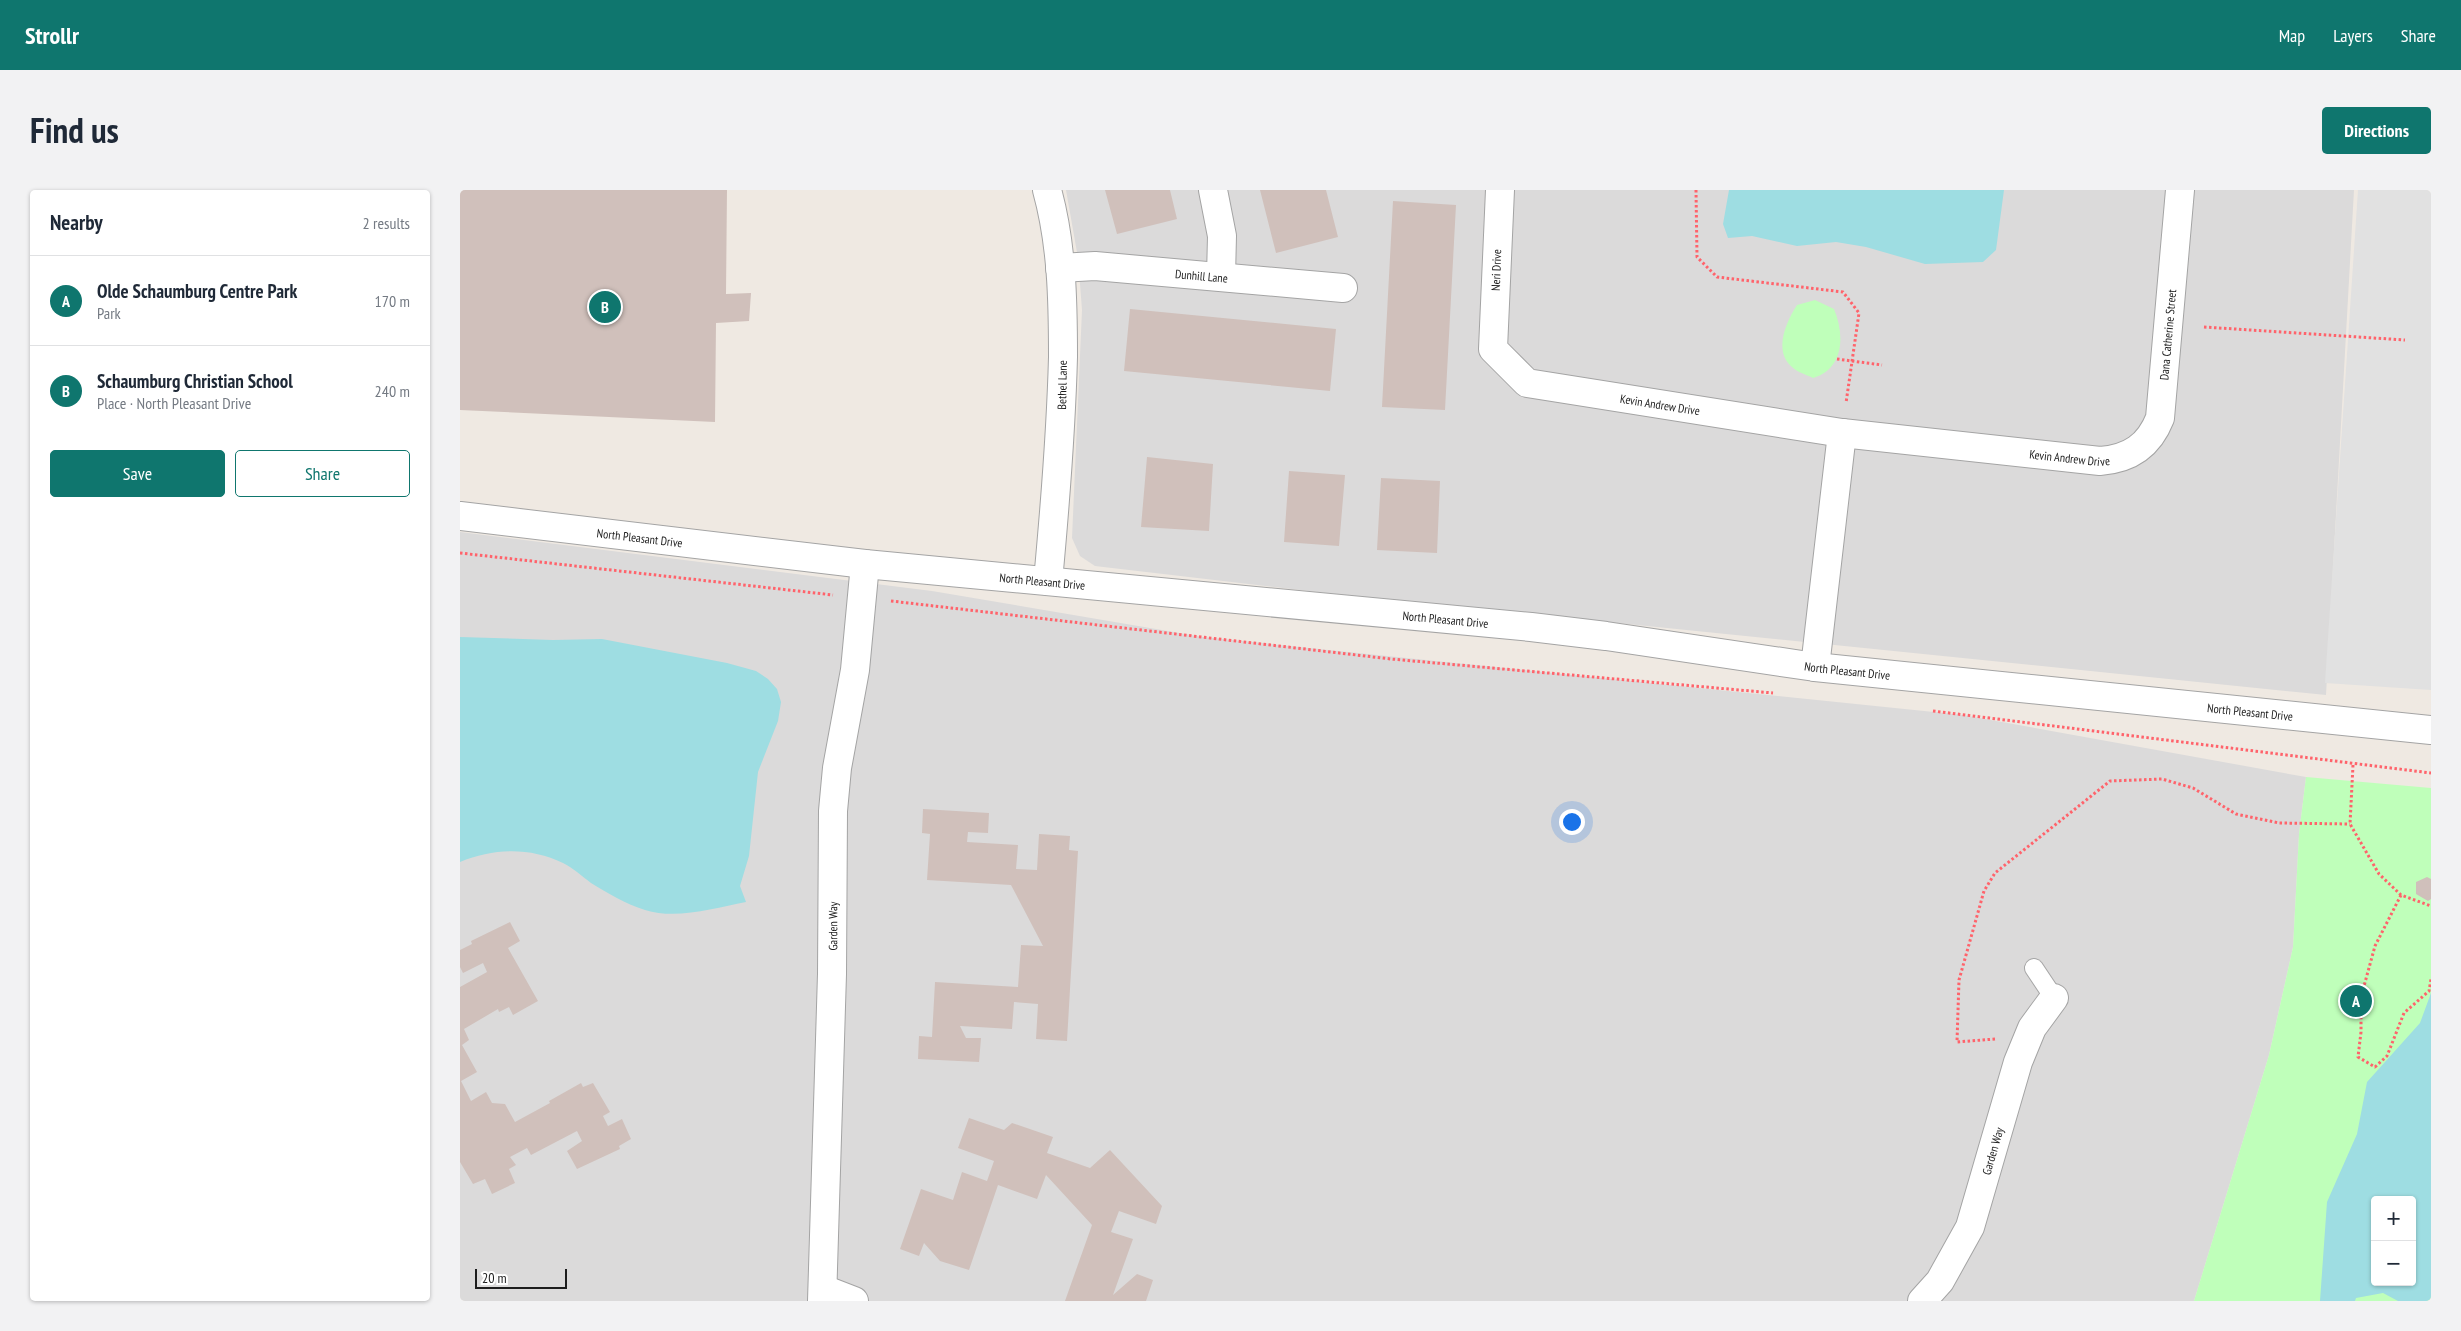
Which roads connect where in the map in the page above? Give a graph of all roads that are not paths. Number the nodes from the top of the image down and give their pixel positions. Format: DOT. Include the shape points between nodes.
graph roads {
  1 [pos="1047,190"];
  2 [pos="1213,190"];
  3 [pos="1500,190"];
  4 [pos="2180,190"];
  5 [pos="1060,268"];
  6 [pos="1221,276"];
  7 [pos="1343,288"];
  8 [pos="1493,349"];
  9 [pos="1842,433"];
  10 [pos="2118,460"];
  11 [pos="460,516"];
  12 [pos="865,564"];
  13 [pos="1048,581"];
  14 [pos="1815,667"];
  15 [pos="2431,730"];
  16 [pos="2034,968"];
  17 [pos="2054,998"];
  18 [pos="822,1295"];
  19 [pos="854,1301"];
  20 [pos="1922,1301"];
  1 -- 5 [label="street, Bethel Lane"];
  2 -- 6 [label="street" via="1222,236"];
  3 -- 8 [label="street, Neri Drive"];
  4 -- 10 [label="street, Dana Catherine Street" via="2160,418 2145,444"];
  5 -- 6 [label="street, Dunhill Lane" via="1095,266"];
  5 -- 13 [label="street, Bethel Lane" via="1062,396"];
  6 -- 7 [label="street, Dunhill Lane"];
  8 -- 9 [label="street, Kevin Andrew Drive" via="1528,383"];
  9 -- 10 [label="street, Kevin Andrew Drive" via="2080,460"];
  9 -- 14 [label="street"];
  11 -- 12 [label="street, North Pleasant Drive"];
  12 -- 13 [label="street, North Pleasant Drive"];
  12 -- 18 [label="street, Garden Way" via="855,670 837,768 833,811 832,974"];
  13 -- 14 [label="street, North Pleasant Drive" via="1587,634"];
  14 -- 15 [label="street, North Pleasant Drive"];
  16 -- 17 [label="lane"];
  17 -- 20 [label="street, Garden Way" via="2028,1037 2002,1112 1970,1226 1940,1281"];
  18 -- 19 [label="street, Garden Way"];
}
